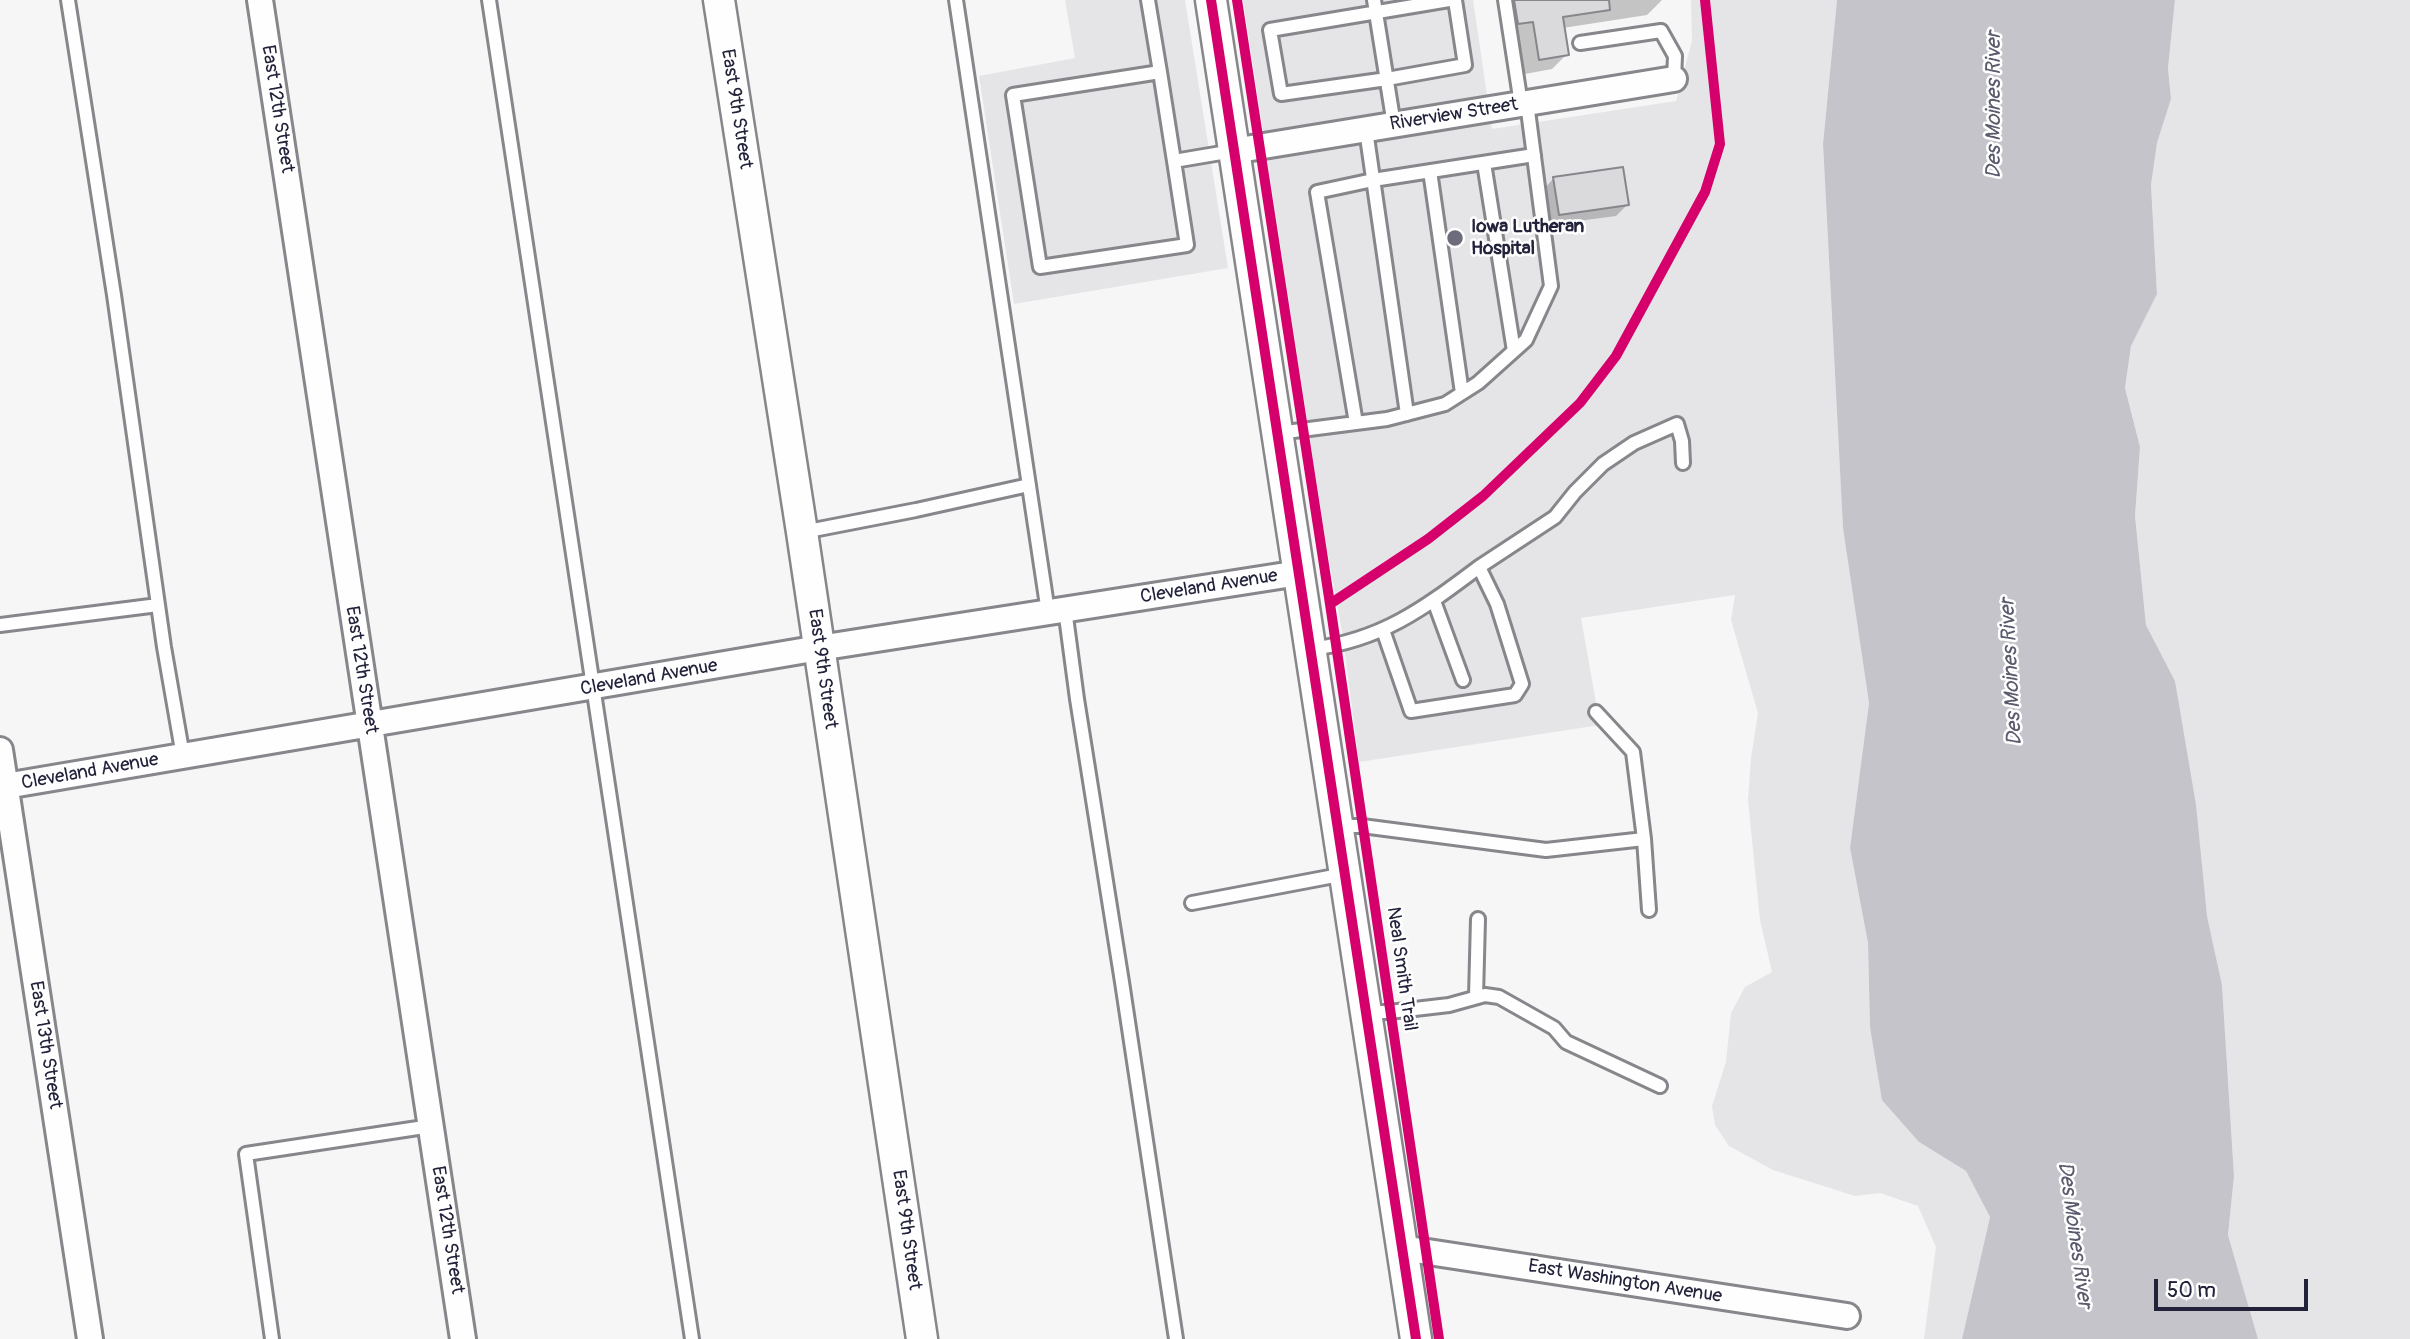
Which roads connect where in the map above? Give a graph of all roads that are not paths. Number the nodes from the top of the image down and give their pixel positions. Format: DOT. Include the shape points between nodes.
graph roads {
  1 [pos="68,0"];
  2 [pos="260,0"];
  3 [pos="489,0"];
  4 [pos="719,0"];
  5 [pos="956,0"];
  6 [pos="1148,0"];
  7 [pos="1211,0"];
  8 [pos="1449,0"];
  9 [pos="1455,0"];
  10 [pos="1505,0"];
  11 [pos="1375,6"];
  12 [pos="1580,43"];
  13 [pos="1160,72"];
  14 [pos="1387,79"];
  15 [pos="1674,79"];
  16 [pos="1524,103"];
  17 [pos="1394,125"];
  18 [pos="1366,130"];
  19 [pos="1233,151"];
  20 [pos="1534,155"];
  21 [pos="1174,161"];
  22 [pos="1484,163"];
  23 [pos="1430,171"];
  24 [pos="1373,180"];
  25 [pos="1514,351"];
  26 [pos="1462,393"];
  27 [pos="1406,414"];
  28 [pos="1356,423"];
  29 [pos="1278,433"];
  30 [pos="1684,463"];
  31 [pos="1029,485"];
  32 [pos="802,532"];
  33 [pos="1479,567"];
  34 [pos="1299,573"];
  35 [pos="1434,601"];
  36 [pos="158,605"];
  37 [pos="1056,610"];
  38 [pos="0,625"];
  39 [pos="1383,630"];
  40 [pos="819,648"];
  41 [pos="1311,649"];
  42 [pos="1464,680"];
  43 [pos="594,688"];
  44 [pos="1596,712"];
  45 [pos="370,725"];
  46 [pos="0,750"];
  47 [pos="183,756"];
  48 [pos="3,787"];
  49 [pos="1338,825"];
  50 [pos="1644,839"];
  51 [pos="1345,873"];
  52 [pos="1192,903"];
  53 [pos="1649,910"];
  54 [pos="1478,919"];
  55 [pos="1476,997"];
  56 [pos="1367,1012"];
  57 [pos="1660,1086"];
  58 [pos="431,1126"];
  59 [pos="1402,1248"];
  60 [pos="1847,1316"];
  61 [pos="90,1339"];
  62 [pos="272,1339"];
  63 [pos="463,1339"];
  64 [pos="692,1339"];
  65 [pos="922,1339"];
  66 [pos="1176,1339"];
  67 [pos="1416,1339"];
  1 -- 36 [label="lane"];
  2 -- 45 [label="street, East 12th Street"];
  3 -- 43 [label="lane"];
  4 -- 32 [label="street, East 9th Street"];
  5 -- 31 [label="lane"];
  6 -- 13 [label="lane"];
  7 -- 19 [label="street"];
  8 -- 11 [label="lane"];
  9 -- 14 [label="lane" via="1465,65"];
  10 -- 16 [label="lane"];
  11 -- 14 [label="lane"];
  11 -- 14 [label="lane" via="1270,30 1281,94"];
  12 -- 15 [label="lane" via="1661,30 1675,56"];
  13 -- 21 [label="lane"];
  13 -- 21 [label="lane" via="1013,95 1040,267 1187,244"];
  14 -- 17 [label="lane"];
  15 -- 16 [label="street, Riverview Street"];
  16 -- 17 [label="street, Riverview Street"];
  16 -- 20 [label="lane"];
  17 -- 18 [label="street, Riverview Street"];
  18 -- 19 [label="street, Riverview Street"];
  18 -- 24 [label="lane"];
  19 -- 21 [label="lane"];
  19 -- 29 [label="street"];
  20 -- 22 [label="lane"];
  20 -- 25 [label="lane" via="1551,286 1526,340"];
  22 -- 23 [label="lane"];
  22 -- 25 [label="lane"];
  23 -- 24 [label="lane"];
  23 -- 26 [label="lane"];
  24 -- 27 [label="lane"];
  24 -- 28 [label="lane" via="1317,192"];
  25 -- 26 [label="lane"];
  26 -- 27 [label="lane" via="1445,404"];
  27 -- 28 [label="lane"];
  28 -- 29 [label="lane"];
  29 -- 34 [label="street"];
  30 -- 33 [label="lane" via="1677,424 1633,443 1603,464 1555,517"];
  31 -- 32 [label="lane"];
  31 -- 37 [label="lane"];
  32 -- 40 [label="street, East 9th Street"];
  33 -- 35 [label="lane"];
  33 -- 39 [label="lane" via="1497,604 1522,684 1515,695 1411,711"];
  34 -- 37 [label="street, Cleveland Avenue"];
  34 -- 41 [label="street"];
  35 -- 39 [label="lane"];
  35 -- 42 [label="lane"];
  36 -- 38 [label="lane"];
  36 -- 47 [label="lane"];
  37 -- 40 [label="street, Cleveland Avenue"];
  37 -- 66 [label="lane" via="1076,699"];
  39 -- 41 [label="lane"];
  40 -- 43 [label="street, Cleveland Avenue"];
  40 -- 65 [label="street, East 9th Street"];
  41 -- 49 [label="street"];
  43 -- 45 [label="street, Cleveland Avenue"];
  43 -- 64 [label="lane"];
  44 -- 50 [label="lane" via="1633,752"];
  45 -- 47 [label="street, Cleveland Avenue"];
  45 -- 58 [label="street, East 12th Street"];
  46 -- 48 [label="street, East 13th Street"];
  47 -- 48 [label="street, Cleveland Avenue"];
  48 -- 61 [label="street, East 13th Street"];
  49 -- 50 [label="lane" via="1546,850"];
  49 -- 51 [label="street"];
  50 -- 53 [label="lane"];
  51 -- 52 [label="lane"];
  51 -- 56 [label="street"];
  54 -- 55 [label="lane"];
  55 -- 56 [label="lane" via="1449,1005"];
  55 -- 57 [label="lane" via="1499,997 1554,1027 1566,1042"];
  56 -- 59 [label="street"];
  58 -- 62 [label="lane" via="246,1154"];
  58 -- 63 [label="street, East 12th Street"];
  59 -- 60 [label="street, East Washington Avenue"];
  59 -- 67 [label="street"];
}
